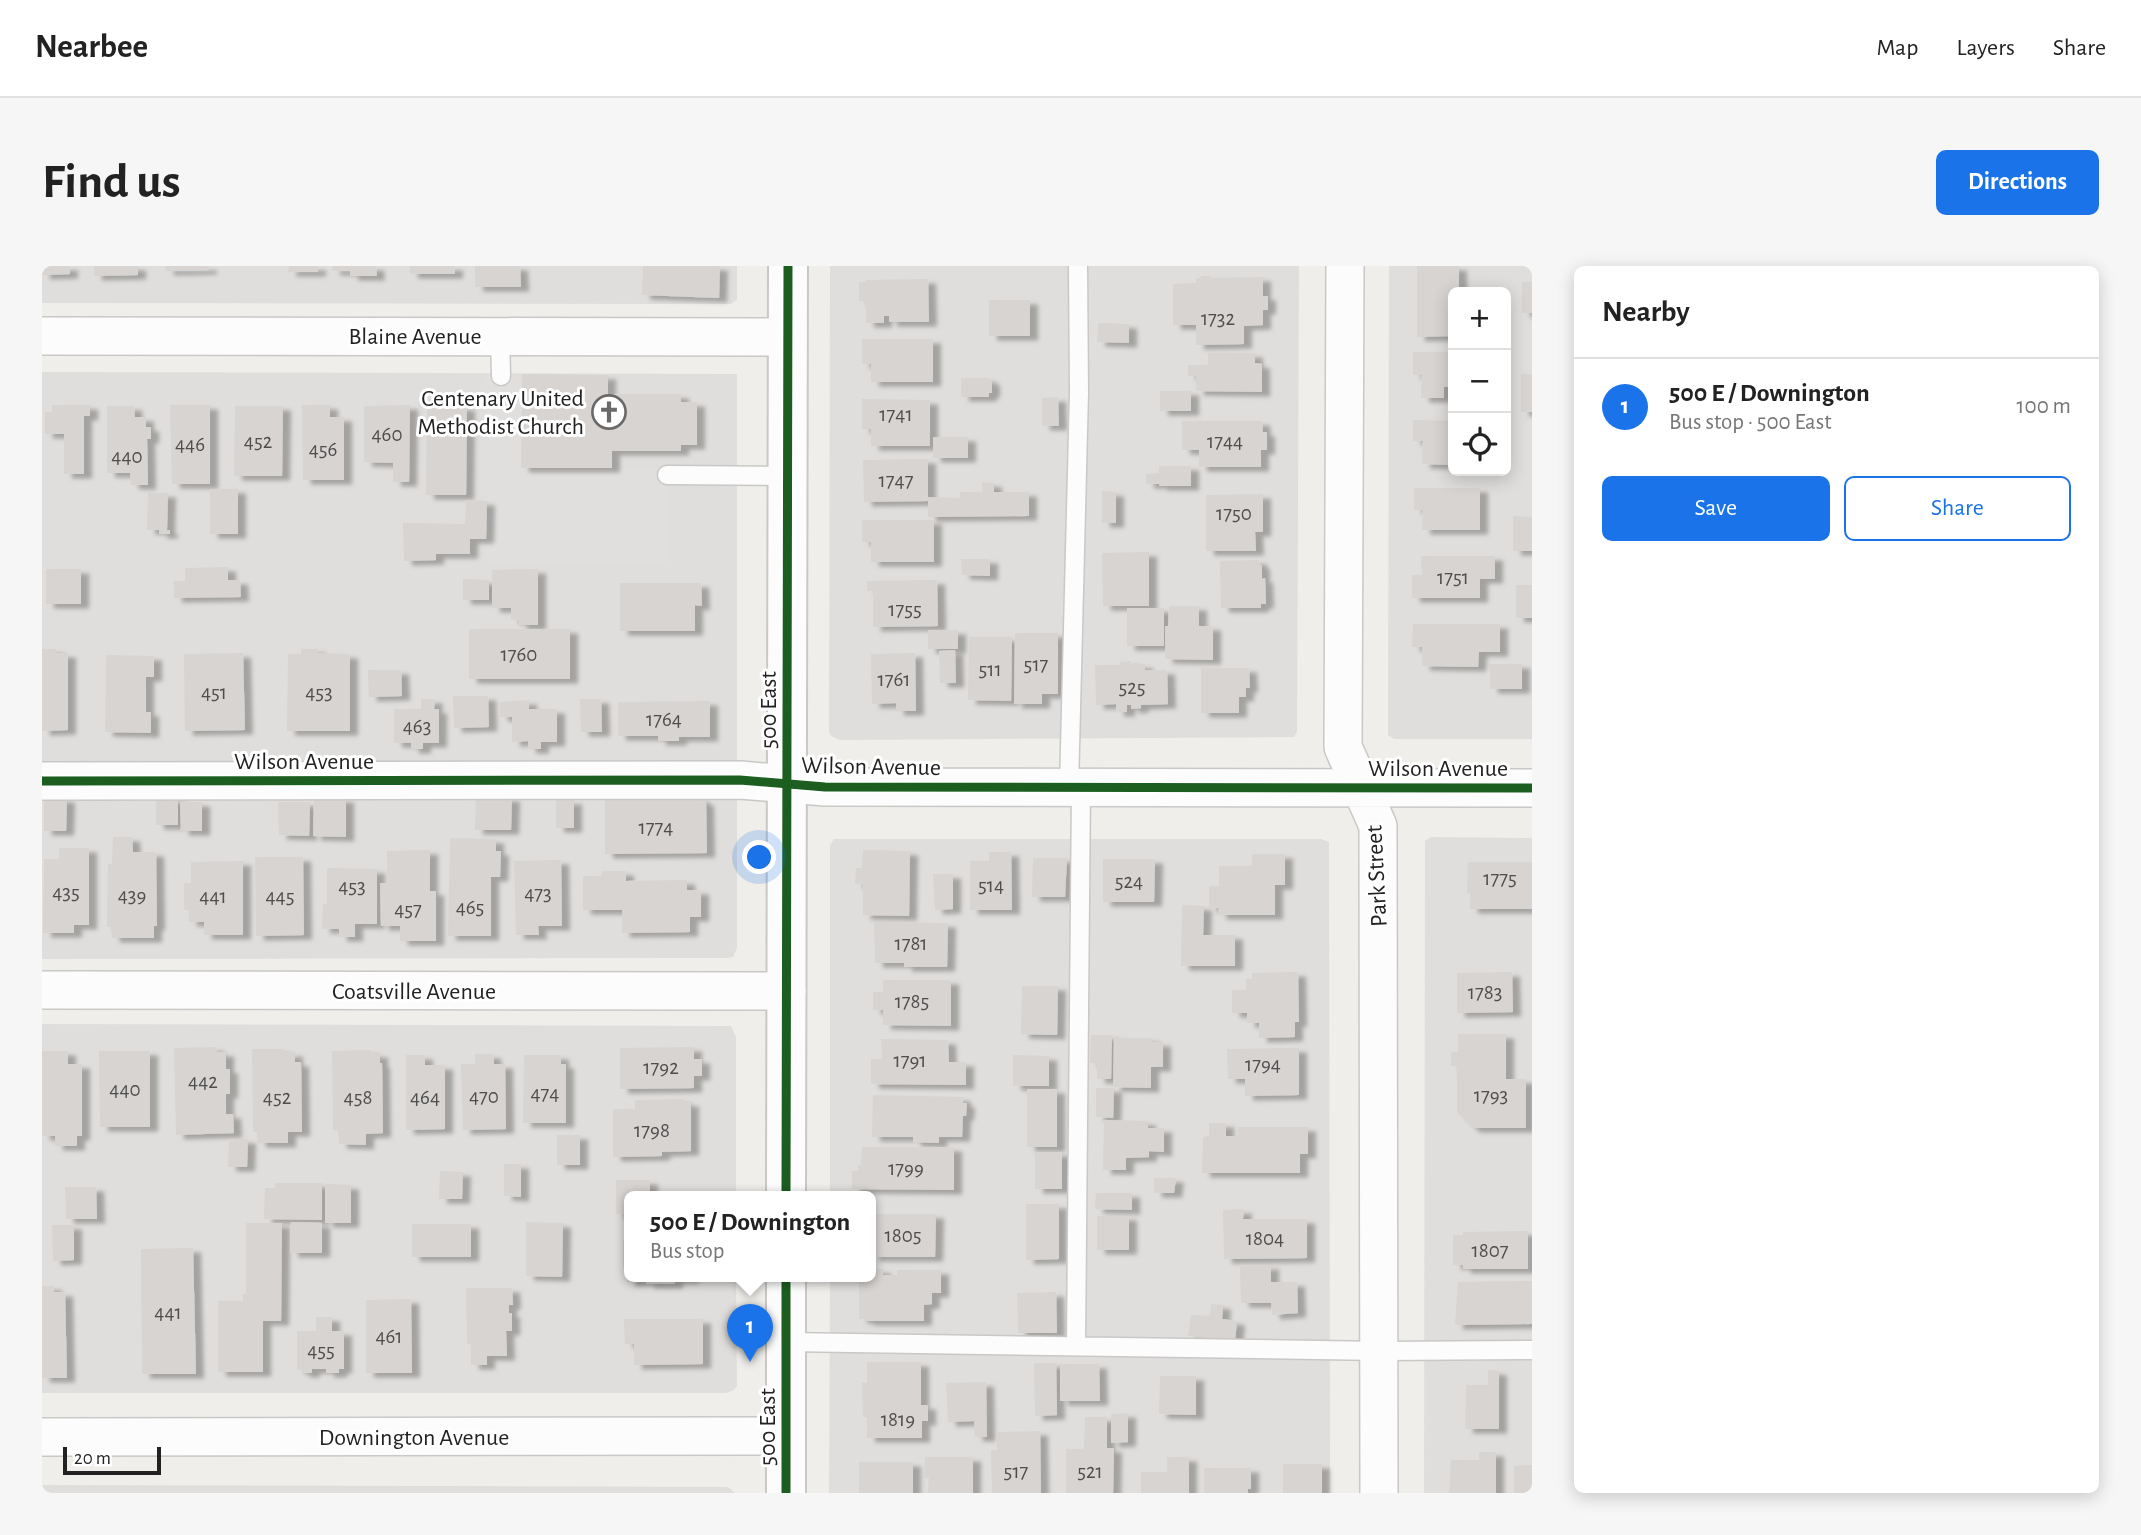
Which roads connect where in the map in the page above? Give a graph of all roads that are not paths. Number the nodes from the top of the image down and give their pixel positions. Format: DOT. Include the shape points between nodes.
graph roads {
  1 [pos="788,266"];
  2 [pos="1079,266"];
  3 [pos="1345,266"];
  4 [pos="42,335"];
  5 [pos="500,336"];
  6 [pos="788,337"];
  7 [pos="501,376"];
  8 [pos="667,475"];
  9 [pos="788,476"];
  10 [pos="42,780"];
  11 [pos="787,783"];
  12 [pos="1360,787"];
  13 [pos="1075,788"];
  14 [pos="1532,788"];
  15 [pos="42,990"];
  16 [pos="787,991"];
  17 [pos="786,1191"];
  18 [pos="786,1282"];
  19 [pos="786,1342"];
  20 [pos="1076,1346"];
  21 [pos="1532,1350"];
  22 [pos="1381,1351"];
  23 [pos="786,1436"];
  24 [pos="42,1437"];
  25 [pos="786,1493"];
  26 [pos="1379,1493"];
  1 -- 6 [label="street, 500 East"];
  2 -- 13 [label="lane"];
  3 -- 12 [label="street, Park Street" via="1343,747"];
  4 -- 5 [label="street, Blaine Avenue"];
  5 -- 6 [label="street, Blaine Avenue"];
  5 -- 7 [label="lane"];
  6 -- 9 [label="street, 500 East"];
  8 -- 9 [label="lane"];
  9 -- 11 [label="street, 500 East"];
  10 -- 11 [label="street, Wilson Avenue" via="740,779"];
  11 -- 13 [label="street, Wilson Avenue"];
  11 -- 16 [label="street, 500 East"];
  12 -- 13 [label="street, Wilson Avenue"];
  12 -- 14 [label="street, Wilson Avenue"];
  12 -- 22 [label="street, Park Street" via="1378,826"];
  13 -- 20 [label="lane"];
  15 -- 16 [label="street, Coatsville Avenue"];
  16 -- 17 [label="street, 500 East"];
  18 -- 19 [label="street, 500 East"];
  19 -- 20 [label="lane"];
  19 -- 23 [label="street, 500 East"];
  20 -- 22 [label="lane"];
  21 -- 22 [label="lane"];
  22 -- 26 [label="street, Park Street"];
  23 -- 24 [label="street, Downington Avenue"];
  23 -- 25 [label="street, 500 East"];
}
